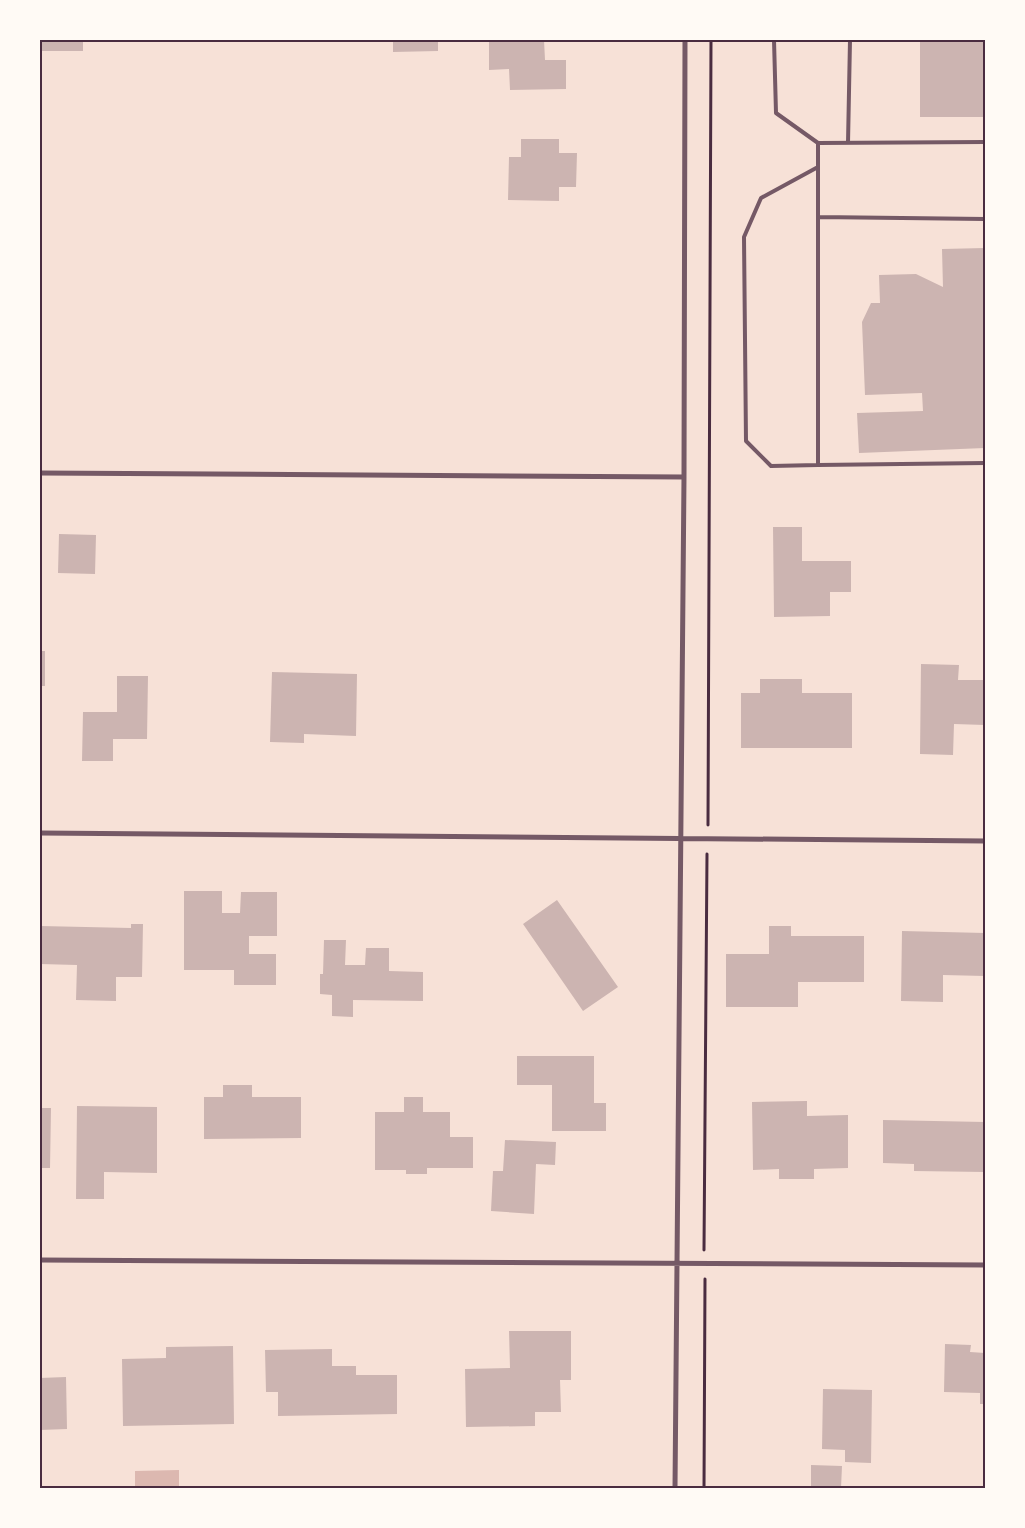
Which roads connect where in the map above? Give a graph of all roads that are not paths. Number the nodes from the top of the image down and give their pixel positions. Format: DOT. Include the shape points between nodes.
graph roads {
  1 [pos="685,40"];
  2 [pos="774,40"];
  3 [pos="850,40"];
  4 [pos="985,142"];
  5 [pos="818,143"];
  6 [pos="848,143"];
  7 [pos="818,167"];
  8 [pos="818,217"];
  9 [pos="985,219"];
  10 [pos="985,463"];
  11 [pos="818,465"];
  12 [pos="40,473"];
  13 [pos="684,477"];
  14 [pos="40,832"];
  15 [pos="680,839"];
  16 [pos="985,841"];
  17 [pos="40,1260"];
  18 [pos="676,1264"];
  19 [pos="985,1265"];
  20 [pos="674,1488"];
  1 -- 13 [label="street"];
  2 -- 5 [label="lane" via="776,113"];
  3 -- 6 [label="lane"];
  4 -- 6 [label="lane"];
  5 -- 6 [label="lane"];
  5 -- 7 [label="lane"];
  7 -- 8 [label="lane"];
  7 -- 11 [label="lane" via="761,198 744,237 746,441 771,466"];
  8 -- 9 [label="lane"];
  8 -- 11 [label="lane"];
  10 -- 11 [label="lane"];
  12 -- 13 [label="street"];
  13 -- 15 [label="street"];
  14 -- 15 [label="street"];
  15 -- 16 [label="street"];
  15 -- 18 [label="street"];
  17 -- 18 [label="street"];
  18 -- 19 [label="street"];
  18 -- 20 [label="street"];
}
